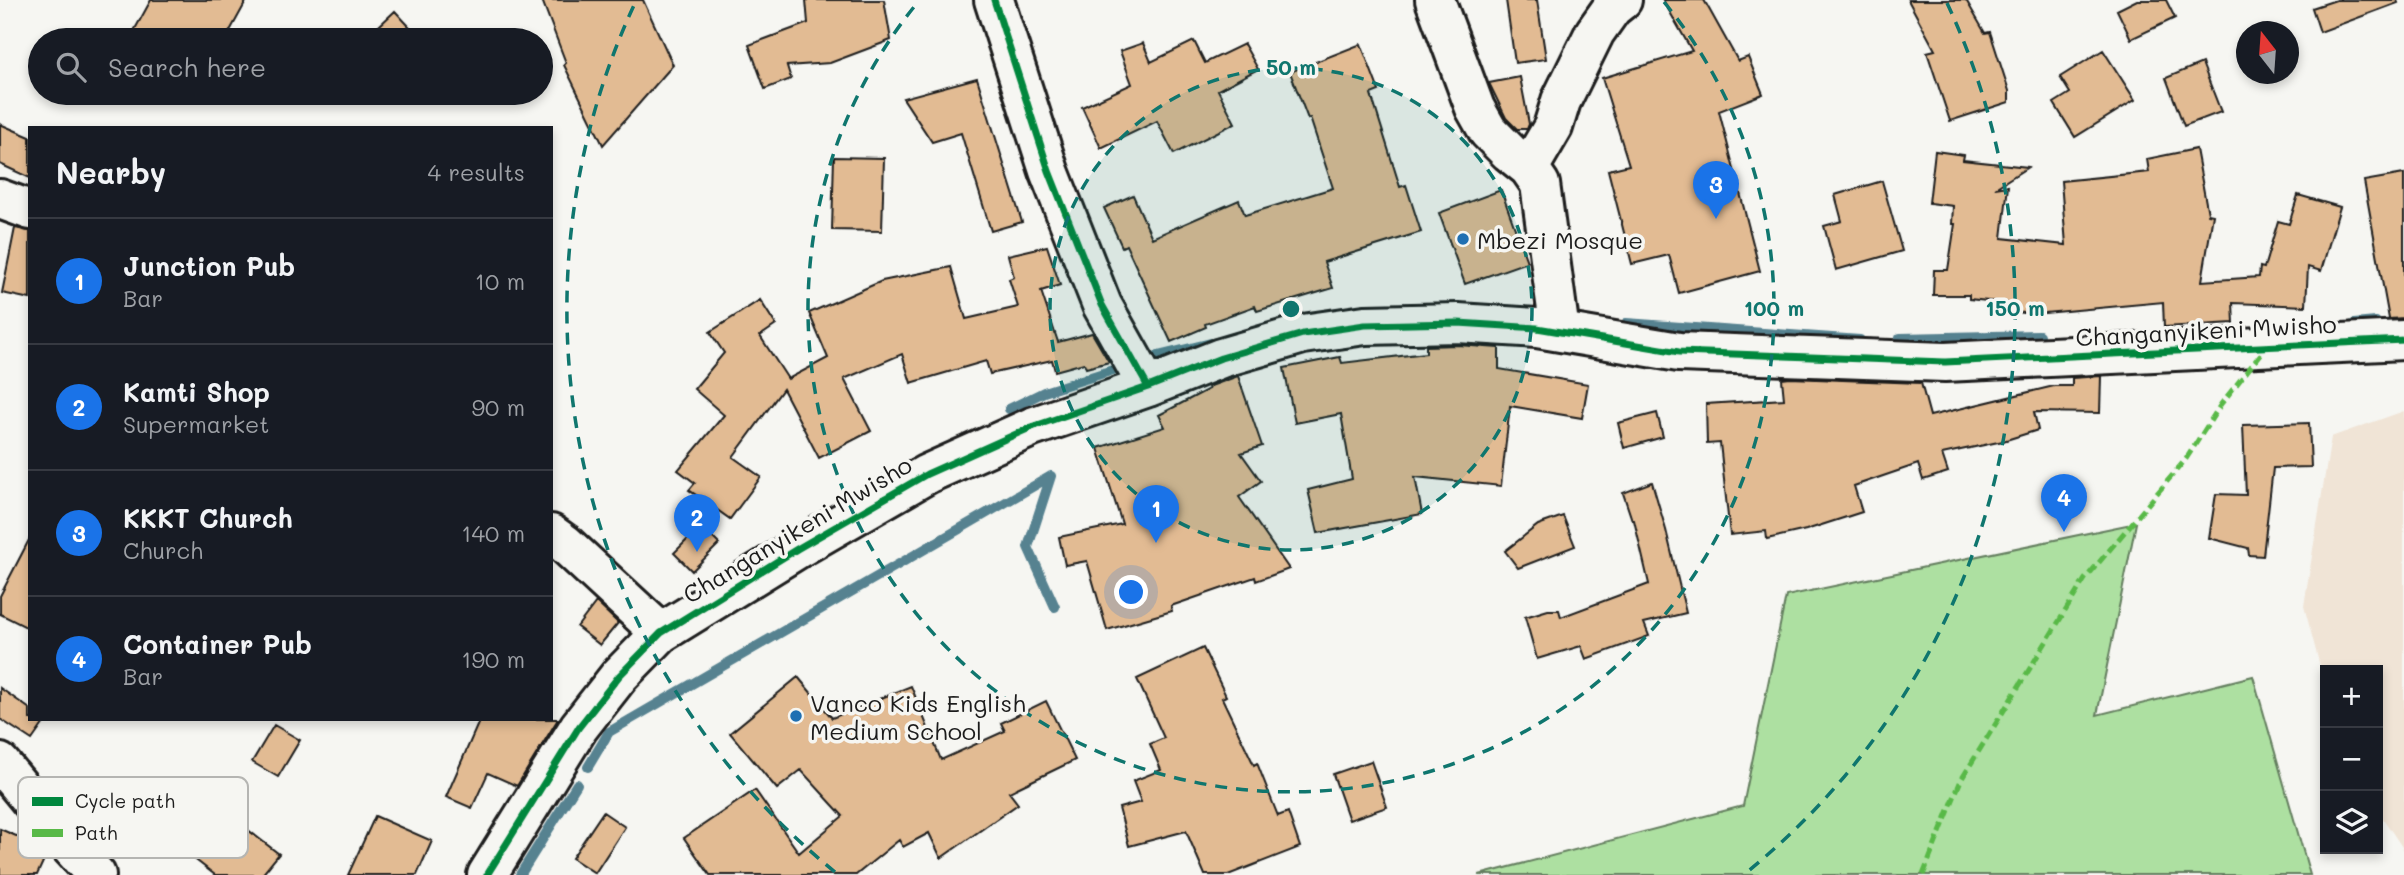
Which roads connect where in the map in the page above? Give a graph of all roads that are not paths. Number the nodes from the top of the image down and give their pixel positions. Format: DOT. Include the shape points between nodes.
graph roads {
  1 [pos="994,0"];
  2 [pos="1435,0"];
  3 [pos="1615,3"];
  4 [pos="1529,168"];
  5 [pos="0,199"];
  6 [pos="28,209"];
  7 [pos="1560,332"];
  8 [pos="2404,340"];
  9 [pos="1148,387"];
  10 [pos="553,536"];
  11 [pos="661,634"];
  12 [pos="0,763"];
  13 [pos="18,785"];
  14 [pos="81,858"];
  15 [pos="96,875"];
  16 [pos="486,875"];
  1 -- 9 [label="street" via="1049,171 1102,305"];
  2 -- 4 [label="street" via="1475,108 1488,131"];
  3 -- 4 [label="street" via="1595,32 1553,127"];
  4 -- 7 [label="street" via="1540,184"];
  5 -- 6 [label="street"];
  7 -- 8 [label="street, Changanyikeni Mwisho" via="1679,352 1945,362"];
  7 -- 9 [label="street, Changanyikeni Mwisho" via="1458,323 1352,327 1291,337"];
  9 -- 11 [label="street, Changanyikeni Mwisho" via="1032,427 927,474"];
  10 -- 11 [label="street"];
  11 -- 16 [label="street, Changanyikeni Mwisho" via="619,676 579,727"];
  12 -- 13 [label="street"];
  14 -- 15 [label="street"];
}
